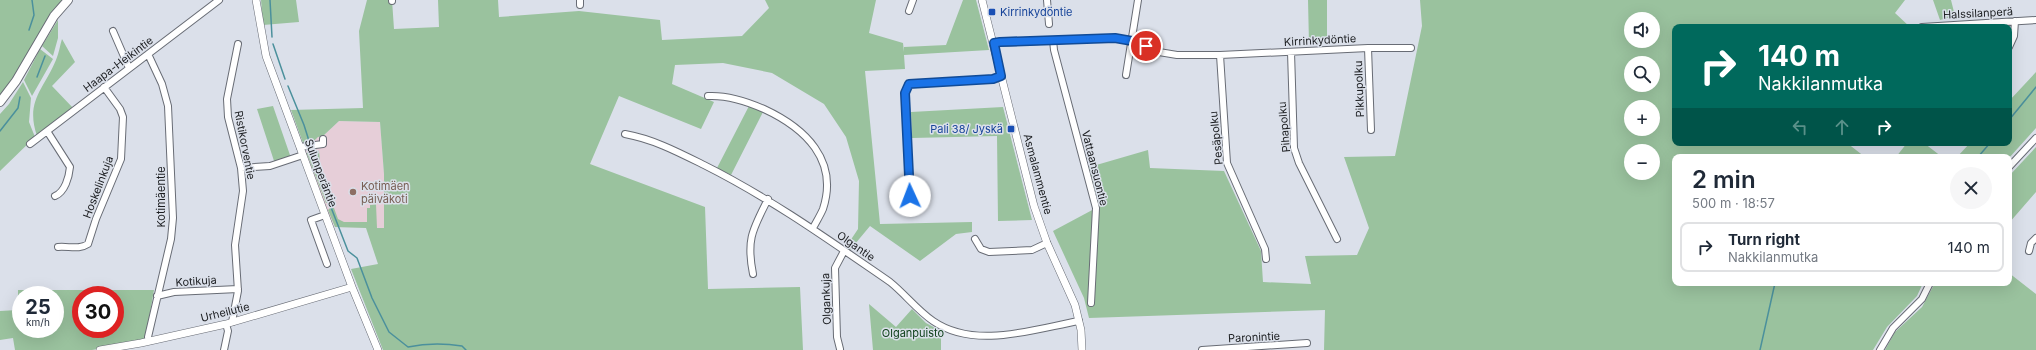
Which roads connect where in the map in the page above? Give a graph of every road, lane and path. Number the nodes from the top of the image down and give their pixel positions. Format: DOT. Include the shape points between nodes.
graph roads {
  1 [pos="68,0"];
  2 [pos="218,0"];
  3 [pos="256,0"];
  4 [pos="912,0"];
  5 [pos="982,0"];
  6 [pos="1047,0"];
  7 [pos="1138,0"];
  8 [pos="909,11"];
  9 [pos="2036,20"];
  10 [pos="2015,21"];
  11 [pos="1049,24"];
  12 [pos="1969,24"];
  13 [pos="113,31"];
  14 [pos="1053,40"];
  15 [pos="2012,40"];
  16 [pos="1132,41"];
  17 [pos="994,43"];
  18 [pos="238,44"];
  19 [pos="1368,48"];
  20 [pos="1411,48"];
  21 [pos="1291,52"];
  22 [pos="148,54"];
  23 [pos="1220,55"];
  24 [pos="129,68"];
  25 [pos="1126,75"];
  26 [pos="1001,76"];
  27 [pos="104,87"];
  28 [pos="708,96"];
  29 [pos="0,102"];
  30 [pos="1371,130"];
  31 [pos="47,131"];
  32 [pos="625,134"];
  33 [pos="2036,138"];
  34 [pos="323,139"];
  35 [pos="30,144"];
  36 [pos="304,147"];
  37 [pos="303,155"];
  38 [pos="2012,164"];
  39 [pos="241,168"];
  40 [pos="55,196"];
  41 [pos="910,196"];
  42 [pos="768,199"];
  43 [pos="325,215"];
  44 [pos="813,228"];
  45 [pos="2036,238"];
  46 [pos="975,239"];
  47 [pos="1337,239"];
  48 [pos="1048,243"];
  49 [pos="58,247"];
  50 [pos="844,251"];
  51 [pos="2029,251"];
  52 [pos="1266,258"];
  53 [pos="327,264"];
  54 [pos="753,274"];
  55 [pos="1928,286"];
  56 [pos="352,287"];
  57 [pos="238,289"];
  58 [pos="157,296"];
  59 [pos="1091,303"];
  60 [pos="1079,320"];
  61 [pos="229,323"];
  62 [pos="149,341"];
  63 [pos="1307,343"];
  64 [pos="840,349"];
  65 [pos="100,350"];
  66 [pos="224,350"];
  67 [pos="378,350"];
  68 [pos="1082,350"];
  69 [pos="1202,350"];
  70 [pos="1880,350"];
  1 -- 29 [label="main road" via="54,16 16,81"];
  2 -- 22 [label="street, Haapa-Heikintie"];
  3 -- 36 [label="street, Sulunperäntie" via="266,56"];
  4 -- 8 [label="street"];
  5 -- 17 [label="street, Asmalammentie"];
  6 -- 11 [label="street"];
  7 -- 16 [label="street"];
  9 -- 10 [label="street, Halssilanperä"];
  10 -- 12 [label="street, Halssilanperä"];
  10 -- 15 [label="street"];
  13 -- 24 [label="street"];
  14 -- 16 [label="street, Kirrinkydöntie" via="1115,38"];
  14 -- 17 [label="street, Kirrinkydöntie"];
  14 -- 59 [label="street, Vattaansuontie" via="1096,208"];
  16 -- 23 [label="street, Kirrinkydöntie" via="1159,52 1177,55"];
  16 -- 25 [label="street"];
  17 -- 26 [label="street, Asmalammentie"];
  18 -- 39 [label="street, Ristikorventie" via="227,99 228,117"];
  19 -- 20 [label="street, Kirrinkydöntie"];
  19 -- 21 [label="street, Kirrinkydöntie"];
  19 -- 30 [label="street, Pikkupolku"];
  21 -- 23 [label="street, Kirrinkydöntie"];
  21 -- 47 [label="street, Pihapolku" via="1294,148"];
  22 -- 24 [label="street, Haapa-Heikintie"];
  22 -- 58 [label="street, Kotimäentie" via="162,84 168,106 171,163 172,232"];
  23 -- 52 [label="street, Pesäpolku" via="1227,163 1265,249"];
  24 -- 27 [label="street, Haapa-Heikintie"];
  26 -- 41 [label="street" via="993,79 909,84 905,93"];
  26 -- 48 [label="street, Asmalammentie" via="1034,206"];
  27 -- 31 [label="street, Haapa-Heikintie"];
  27 -- 49 [label="street, Hoskelinkuja" via="123,117 120,159 88,244 79,248"];
  28 -- 44 [label="street" via="721,95 754,105 788,121 811,141 822,163 826,185 823,209"];
  31 -- 35 [label="street, Haapa-Heikintie"];
  31 -- 40 [label="street" via="70,166 70,173 63,188"];
  32 -- 42 [label="street, Olgantie" via="667,146"];
  33 -- 38 [label="street"];
  34 -- 36 [label="street" via="323,144"];
  36 -- 37 [label="street, Sulunperäntie"];
  37 -- 39 [label="street" via="270,166"];
  37 -- 43 [label="street, Sulunperäntie"];
  39 -- 57 [label="street, Ristikorventie" via="243,191 235,245"];
  42 -- 44 [label="street, Olgantie"];
  42 -- 54 [label="street" via="751,232 750,255"];
  43 -- 53 [label="street" via="311,220"];
  43 -- 56 [label="street, Sulunperäntie"];
  44 -- 50 [label="street, Olgantie"];
  45 -- 51 [label="street" via="2031,243"];
  46 -- 48 [label="street" via="981,249 989,252 1032,250"];
  48 -- 60 [label="street, Asmalammentie" via="1069,288"];
  50 -- 60 [label="street, Olgantie" via="902,292 934,321 957,332 972,335 1000,334"];
  50 -- 64 [label="street, Olgankuja" via="835,268 837,337"];
  55 -- 70 [label="street" via="1922,299 1893,328"];
  56 -- 61 [label="street, Urheilutie"];
  56 -- 67 [label="street, Sulunperäntie"];
  57 -- 58 [label="street, Kotikuja" via="174,292"];
  57 -- 61 [label="street, Ristikorventie"];
  58 -- 62 [label="street, Kotimäentie"];
  60 -- 68 [label="street, Asmalammentie"];
  61 -- 62 [label="street, Urheilutie"];
  61 -- 66 [label="street, Ristikorventie"];
  62 -- 65 [label="street, Urheilutie"];
  63 -- 69 [label="street, Paronintie"];
}
